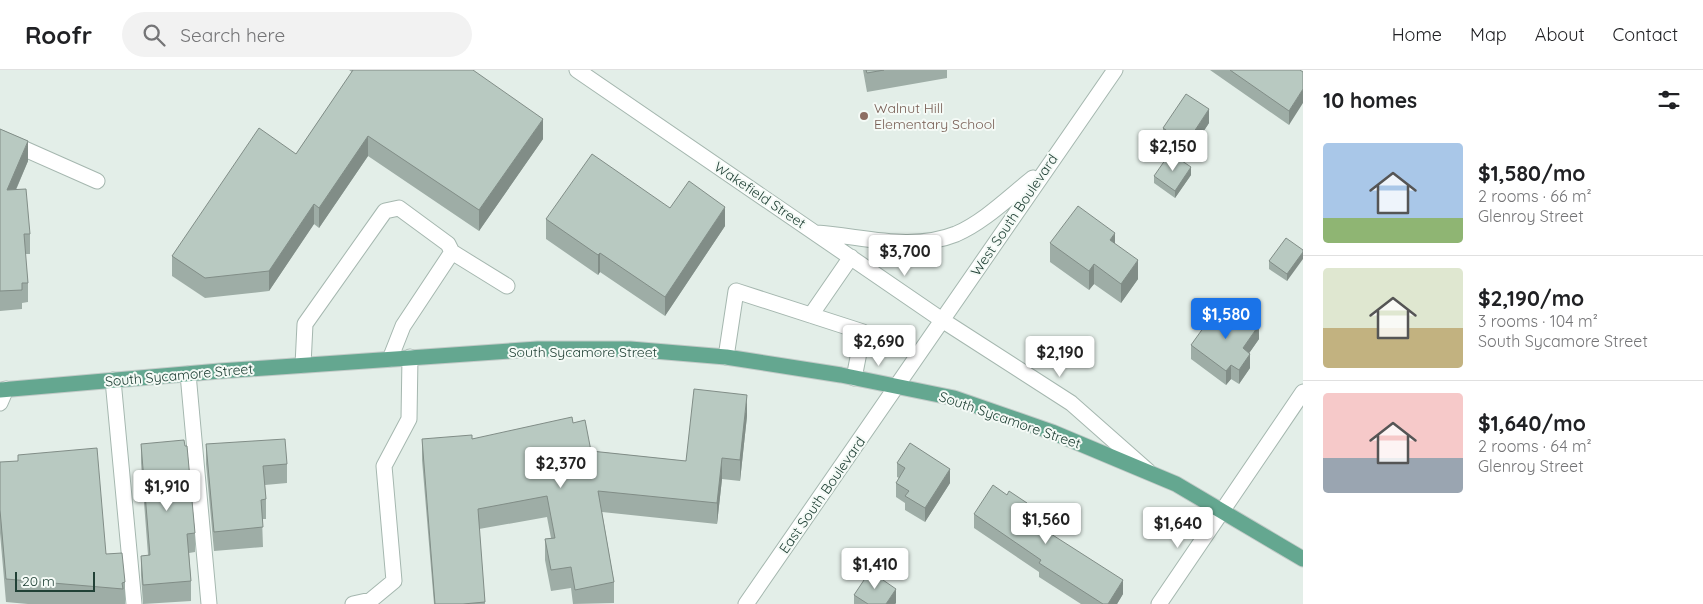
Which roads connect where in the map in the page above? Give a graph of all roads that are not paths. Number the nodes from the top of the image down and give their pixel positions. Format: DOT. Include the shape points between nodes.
graph roads {
  1 [pos="577,70"];
  2 [pos="1114,70"];
  3 [pos="0,138"];
  4 [pos="1046,168"];
  5 [pos="97,181"];
  6 [pos="816,234"];
  7 [pos="452,252"];
  8 [pos="851,257"];
  9 [pos="507,286"];
  10 [pos="811,315"];
  11 [pos="942,320"];
  12 [pos="410,357"];
  13 [pos="726,357"];
  14 [pos="390,359"];
  15 [pos="303,365"];
  16 [pos="188,374"];
  17 [pos="854,378"];
  18 [pos="114,380"];
  19 [pos="897,386"];
  20 [pos="1303,392"];
  21 [pos="2,394"];
  22 [pos="1149,472"];
  23 [pos="1223,511"];
  24 [pos="1303,559"];
  25 [pos="134,604"];
  26 [pos="209,604"];
  27 [pos="353,604"];
  28 [pos="746,604"];
  29 [pos="1159,604"];
  1 -- 6 [label="street, Wakefield Street"];
  2 -- 4 [label="street, West South Boulevard"];
  3 -- 5 [label="street"];
  4 -- 6 [label="street" via="974,224 955,234 924,242"];
  4 -- 11 [label="street, West South Boulevard"];
  6 -- 8 [label="street, Wakefield Street"];
  7 -- 9 [label="street"];
  7 -- 14 [label="street" via="403,326"];
  7 -- 15 [label="street" via="448,244 400,208 385,211 304,324"];
  8 -- 10 [label="street"];
  8 -- 11 [label="street, Wakefield Street"];
  10 -- 13 [label="street" via="736,292"];
  10 -- 17 [label="street" via="863,332"];
  11 -- 19 [label="street, West South Boulevard"];
  11 -- 22 [label="street, South Sycamore Street" via="1071,402"];
  12 -- 13 [label="main road, South Sycamore Street" via="538,349 630,349"];
  12 -- 14 [label="main road, South Sycamore Street"];
  12 -- 27 [label="street" via="409,419 384,466 394,581 371,600"];
  13 -- 17 [label="main road, South Sycamore Street"];
  14 -- 15 [label="main road, South Sycamore Street"];
  15 -- 16 [label="main road, South Sycamore Street"];
  16 -- 18 [label="main road, South Sycamore Street"];
  16 -- 26 [label="street"];
  17 -- 19 [label="main road, South Sycamore Street"];
  18 -- 21 [label="main road, South Sycamore Street"];
  18 -- 25 [label="street"];
  19 -- 22 [label="main road, South Sycamore Street" via="954,398 1052,432"];
  19 -- 28 [label="street, East South Boulevard"];
  20 -- 23 [label="street"];
  22 -- 23 [label="main road, South Sycamore Street"];
  23 -- 24 [label="main road, South Sycamore Street"];
  23 -- 29 [label="street"];
}
